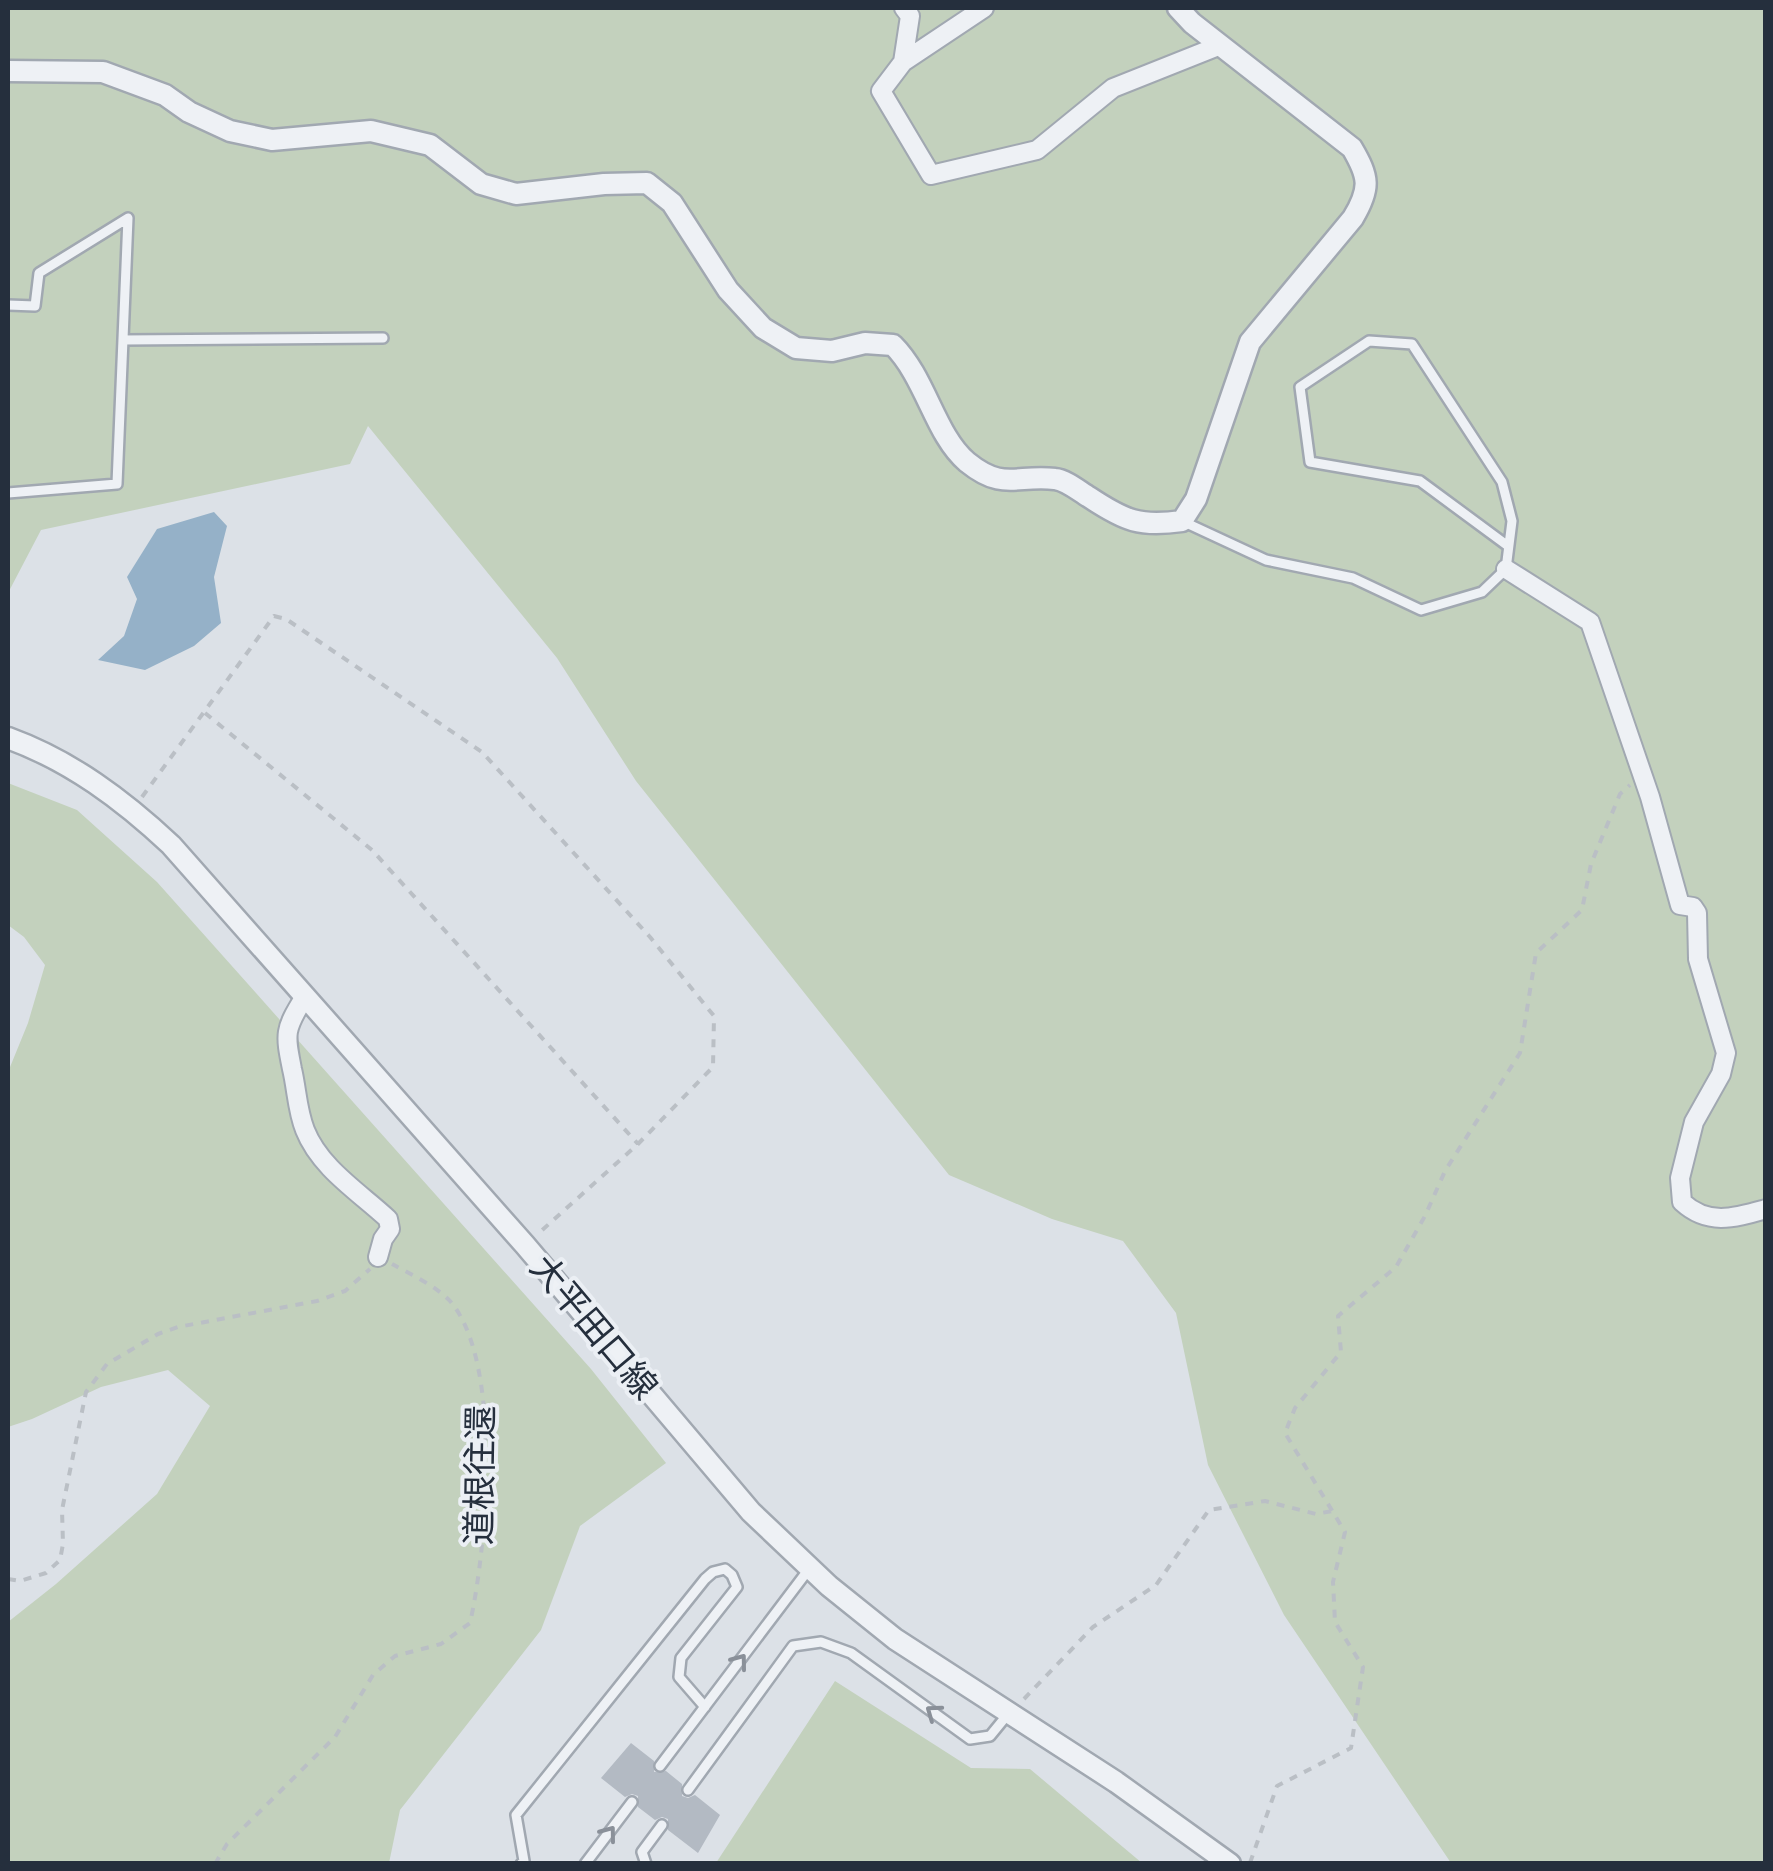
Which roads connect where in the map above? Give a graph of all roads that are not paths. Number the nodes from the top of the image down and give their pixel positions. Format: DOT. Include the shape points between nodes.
graph roads {
  1 [pos="904,8"];
  2 [pos="984,8"];
  3 [pos="1178,8"];
  4 [pos="1221,45"];
  5 [pos="903,62"];
  6 [pos="8,71"];
  7 [pos="8,305"];
  8 [pos="383,338"];
  9 [pos="123,340"];
  10 [pos="8,494"];
  11 [pos="1182,521"];
  12 [pos="1508,546"];
  13 [pos="1506,569"];
  14 [pos="8,738"];
  15 [pos="304,998"];
  16 [pos="1766,1209"];
  17 [pos="378,1257"];
  18 [pos="810,1568"];
  19 [pos="704,1707"];
  20 [pos="1010,1712"];
  21 [pos="660,1766"];
  22 [pos="688,1790"];
  23 [pos="632,1802"];
  24 [pos="662,1825"];
  25 [pos="522,1864"];
  26 [pos="586,1864"];
  27 [pos="646,1864"];
  28 [pos="1230,1864"];
  1 -- 5 [label="street" via="910,16"];
  2 -- 5 [label="street"];
  3 -- 4 [label="street"];
  4 -- 5 [label="street" via="1113,88 1037,150 930,175 881,90"];
  4 -- 11 [label="street" via="1352,148 1366,172 1366,197 1250,342 1196,499"];
  6 -- 11 [label="street" via="104,72 230,132 272,140 371,132 430,145 481,184 516,194 647,183 672,203 728,290 763,328 796,348 893,346 910,362 966,461 1003,482 1058,479 1148,526"];
  7 -- 9 [label="lane" via="35,306 39,273 128,218"];
  8 -- 9 [label="lane"];
  9 -- 10 [label="lane" via="117,484"];
  11 -- 13 [label="lane" via="1266,560 1353,578 1421,610 1482,592"];
  12 -- 13 [label="lane" via="1420,481 1310,462 1300,387 1369,342 1412,344 1502,482 1512,521"];
  13 -- 16 [label="street" via="1590,622 1680,905 1698,913 1698,959 1726,1053 1694,1122 1680,1178 1682,1202 1696,1215 1720,1220"];
  14 -- 15 [label="street, 大平田口線" via="58,760 133,809"];
  15 -- 17 [label="street" via="285,1038 304,1128 336,1174 388,1219"];
  15 -- 18 [label="street, 大平田口線" via="751,1512"];
  19 -- 18 [label="lane, one-way"];
  18 -- 20 [label="street, 大平田口線" via="895,1639"];
  19 -- 21 [label="lane"];
  19 -- 25 [label="lane" via="679,1678 682,1658 736,1586 724,1570 705,1579 516,1815"];
  20 -- 22 [label="lane, one-way" via="990,1736 970,1740 851,1653 821,1642 794,1646"];
  20 -- 28 [label="street, 大平田口線"];
  26 -- 23 [label="lane, one-way"];
  24 -- 27 [label="lane" via="642,1852"];
}
